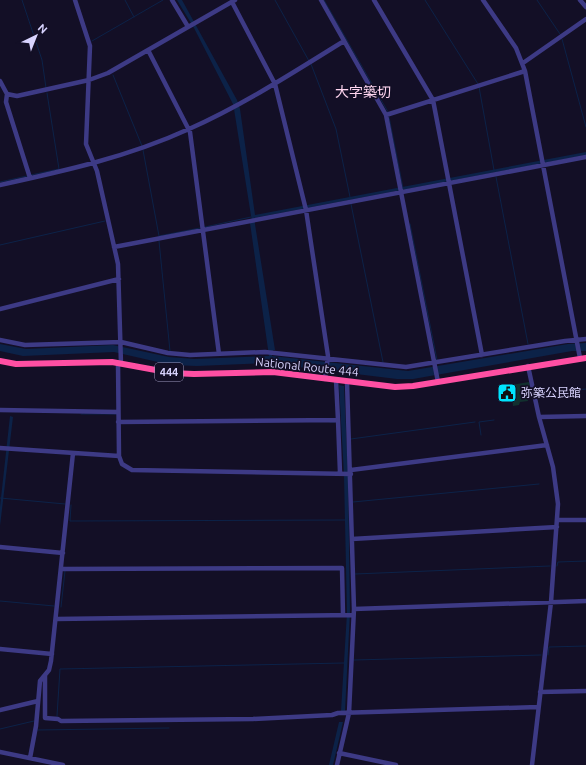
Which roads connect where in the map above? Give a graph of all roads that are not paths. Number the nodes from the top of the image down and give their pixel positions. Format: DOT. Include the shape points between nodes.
graph roads {
  1 [pos="75,0"];
  2 [pos="172,0"];
  3 [pos="321,0"];
  4 [pos="374,0"];
  5 [pos="483,0"];
  6 [pos="580,0"];
  7 [pos="233,1"];
  8 [pos="586,8"];
  9 [pos="586,19"];
  10 [pos="188,25"];
  11 [pos="344,41"];
  12 [pos="148,50"];
  13 [pos="523,63"];
  14 [pos="526,71"];
  15 [pos="89,80"];
  16 [pos="0,82"];
  17 [pos="275,84"];
  18 [pos="8,94"];
  19 [pos="433,100"];
  20 [pos="386,115"];
  21 [pos="189,129"];
  22 [pos="586,157"];
  23 [pos="543,163"];
  24 [pos="94,164"];
  25 [pos="30,178"];
  26 [pos="449,181"];
  27 [pos="0,185"];
  28 [pos="401,190"];
  29 [pos="305,208"];
  30 [pos="203,229"];
  31 [pos="114,246"];
  32 [pos="119,279"];
  33 [pos="0,309"];
  34 [pos="586,339"];
  35 [pos="0,340"];
  36 [pos="577,340"];
  37 [pos="120,342"];
  38 [pos="219,354"];
  39 [pos="482,355"];
  40 [pos="582,356"];
  41 [pos="328,360"];
  42 [pos="0,361"];
  43 [pos="120,361"];
  44 [pos="435,365"];
  45 [pos="528,366"];
  46 [pos="326,376"];
  47 [pos="438,379"];
  48 [pos="337,381"];
  49 [pos="346,382"];
  50 [pos="0,410"];
  51 [pos="118,412"];
  52 [pos="586,416"];
  53 [pos="539,417"];
  54 [pos="338,420"];
  55 [pos="118,422"];
  56 [pos="547,445"];
  57 [pos="0,448"];
  58 [pos="73,453"];
  59 [pos="119,456"];
  60 [pos="350,472"];
  61 [pos="341,473"];
  62 [pos="558,520"];
  63 [pos="586,520"];
  64 [pos="557,528"];
  65 [pos="352,539"];
  66 [pos="0,547"];
  67 [pos="63,553"];
  68 [pos="62,569"];
  69 [pos="586,601"];
  70 [pos="551,602"];
  71 [pos="353,613"];
  72 [pos="344,615"];
  73 [pos="56,619"];
  74 [pos="0,649"];
  75 [pos="52,654"];
  76 [pos="45,675"];
  77 [pos="586,691"];
  78 [pos="540,692"];
  79 [pos="38,701"];
  80 [pos="538,706"];
  81 [pos="0,710"];
  82 [pos="349,713"];
  83 [pos="0,752"];
  84 [pos="340,753"];
  85 [pos="30,758"];
  86 [pos="63,765"];
  87 [pos="337,765"];
  88 [pos="396,765"];
  89 [pos="532,765"];
  1 -- 15 [label="street" via="90,46"];
  2 -- 10 [label="street"];
  3 -- 11 [label="street"];
  4 -- 19 [label="street"];
  5 -- 13 [label="street" via="516,48"];
  6 -- 8 [label="street"];
  7 -- 10 [label="street"];
  7 -- 17 [label="street"];
  9 -- 13 [label="street"];
  10 -- 12 [label="street"];
  11 -- 17 [label="street"];
  11 -- 20 [label="street"];
  12 -- 15 [label="street" via="108,73"];
  12 -- 21 [label="street"];
  13 -- 14 [label="street"];
  14 -- 19 [label="street"];
  14 -- 23 [label="street"];
  15 -- 18 [label="street" via="16,96"];
  15 -- 24 [label="street" via="86,144"];
  16 -- 18 [label="street"];
  17 -- 21 [label="street"];
  17 -- 29 [label="street"];
  18 -- 25 [label="street" via="6,102"];
  19 -- 20 [label="street"];
  19 -- 26 [label="street"];
  20 -- 28 [label="street"];
  21 -- 24 [label="street"];
  21 -- 30 [label="street"];
  22 -- 23 [label="street"];
  23 -- 26 [label="street"];
  23 -- 36 [label="street"];
  24 -- 25 [label="street"];
  24 -- 31 [label="street"];
  25 -- 27 [label="street"];
  26 -- 28 [label="street"];
  26 -- 39 [label="street"];
  28 -- 29 [label="street"];
  28 -- 44 [label="street"];
  29 -- 30 [label="street"];
  29 -- 41 [label="street"];
  30 -- 31 [label="street"];
  30 -- 38 [label="street"];
  31 -- 32 [label="street"];
  32 -- 33 [label="street"];
  32 -- 37 [label="street"];
  34 -- 36 [label="street"];
  35 -- 37 [label="street" via="25,345"];
  36 -- 39 [label="street"];
  36 -- 40 [label="street"];
  37 -- 38 [label="street" via="168,353"];
  37 -- 43 [label="street"];
  38 -- 41 [label="street" via="271,353"];
  39 -- 44 [label="street"];
  40 -- 45 [label="highway, National Route 444 / 444"];
  41 -- 44 [label="street" via="406,368"];
  41 -- 46 [label="street"];
  42 -- 43 [label="highway, National Route 444 / 444" via="16,364"];
  43 -- 46 [label="highway, National Route 444 / 444" via="186,374 274,372"];
  43 -- 51 [label="street"];
  44 -- 47 [label="street"];
  45 -- 47 [label="highway, National Route 444 / 444"];
  45 -- 53 [label="street"];
  46 -- 48 [label="highway, National Route 444 / 444"];
  47 -- 49 [label="highway, National Route 444 / 444" via="395,387"];
  48 -- 49 [label="highway, National Route 444 / 444"];
  48 -- 54 [label="street"];
  49 -- 60 [label="street"];
  50 -- 51 [label="street"];
  51 -- 55 [label="street"];
  52 -- 53 [label="street"];
  53 -- 56 [label="street"];
  54 -- 55 [label="street"];
  54 -- 61 [label="street"];
  55 -- 59 [label="street"];
  56 -- 60 [label="street"];
  56 -- 62 [label="street" via="557,487"];
  57 -- 58 [label="street"];
  58 -- 59 [label="street"];
  58 -- 67 [label="street"];
  59 -- 61 [label="street" via="122,464 136,471"];
  60 -- 61 [label="street"];
  60 -- 65 [label="street"];
  62 -- 63 [label="street"];
  62 -- 64 [label="street"];
  64 -- 65 [label="street"];
  64 -- 70 [label="street"];
  65 -- 71 [label="street"];
  66 -- 67 [label="street"];
  67 -- 68 [label="street"];
  68 -- 72 [label="street" via="342,568"];
  68 -- 73 [label="street"];
  69 -- 70 [label="street"];
  70 -- 71 [label="street"];
  70 -- 78 [label="street"];
  71 -- 72 [label="street"];
  71 -- 82 [label="street"];
  72 -- 73 [label="street"];
  73 -- 75 [label="street"];
  74 -- 75 [label="street"];
  75 -- 76 [label="street" via="50,670"];
  76 -- 79 [label="street" via="40,681"];
  76 -- 82 [label="street" via="45,718 61,721 253,719"];
  77 -- 78 [label="street"];
  78 -- 80 [label="street"];
  79 -- 81 [label="street"];
  79 -- 85 [label="street"];
  80 -- 82 [label="street"];
  80 -- 89 [label="street"];
  82 -- 84 [label="street"];
  83 -- 85 [label="street"];
  84 -- 87 [label="street"];
  84 -- 88 [label="street"];
  85 -- 86 [label="street"];
}
